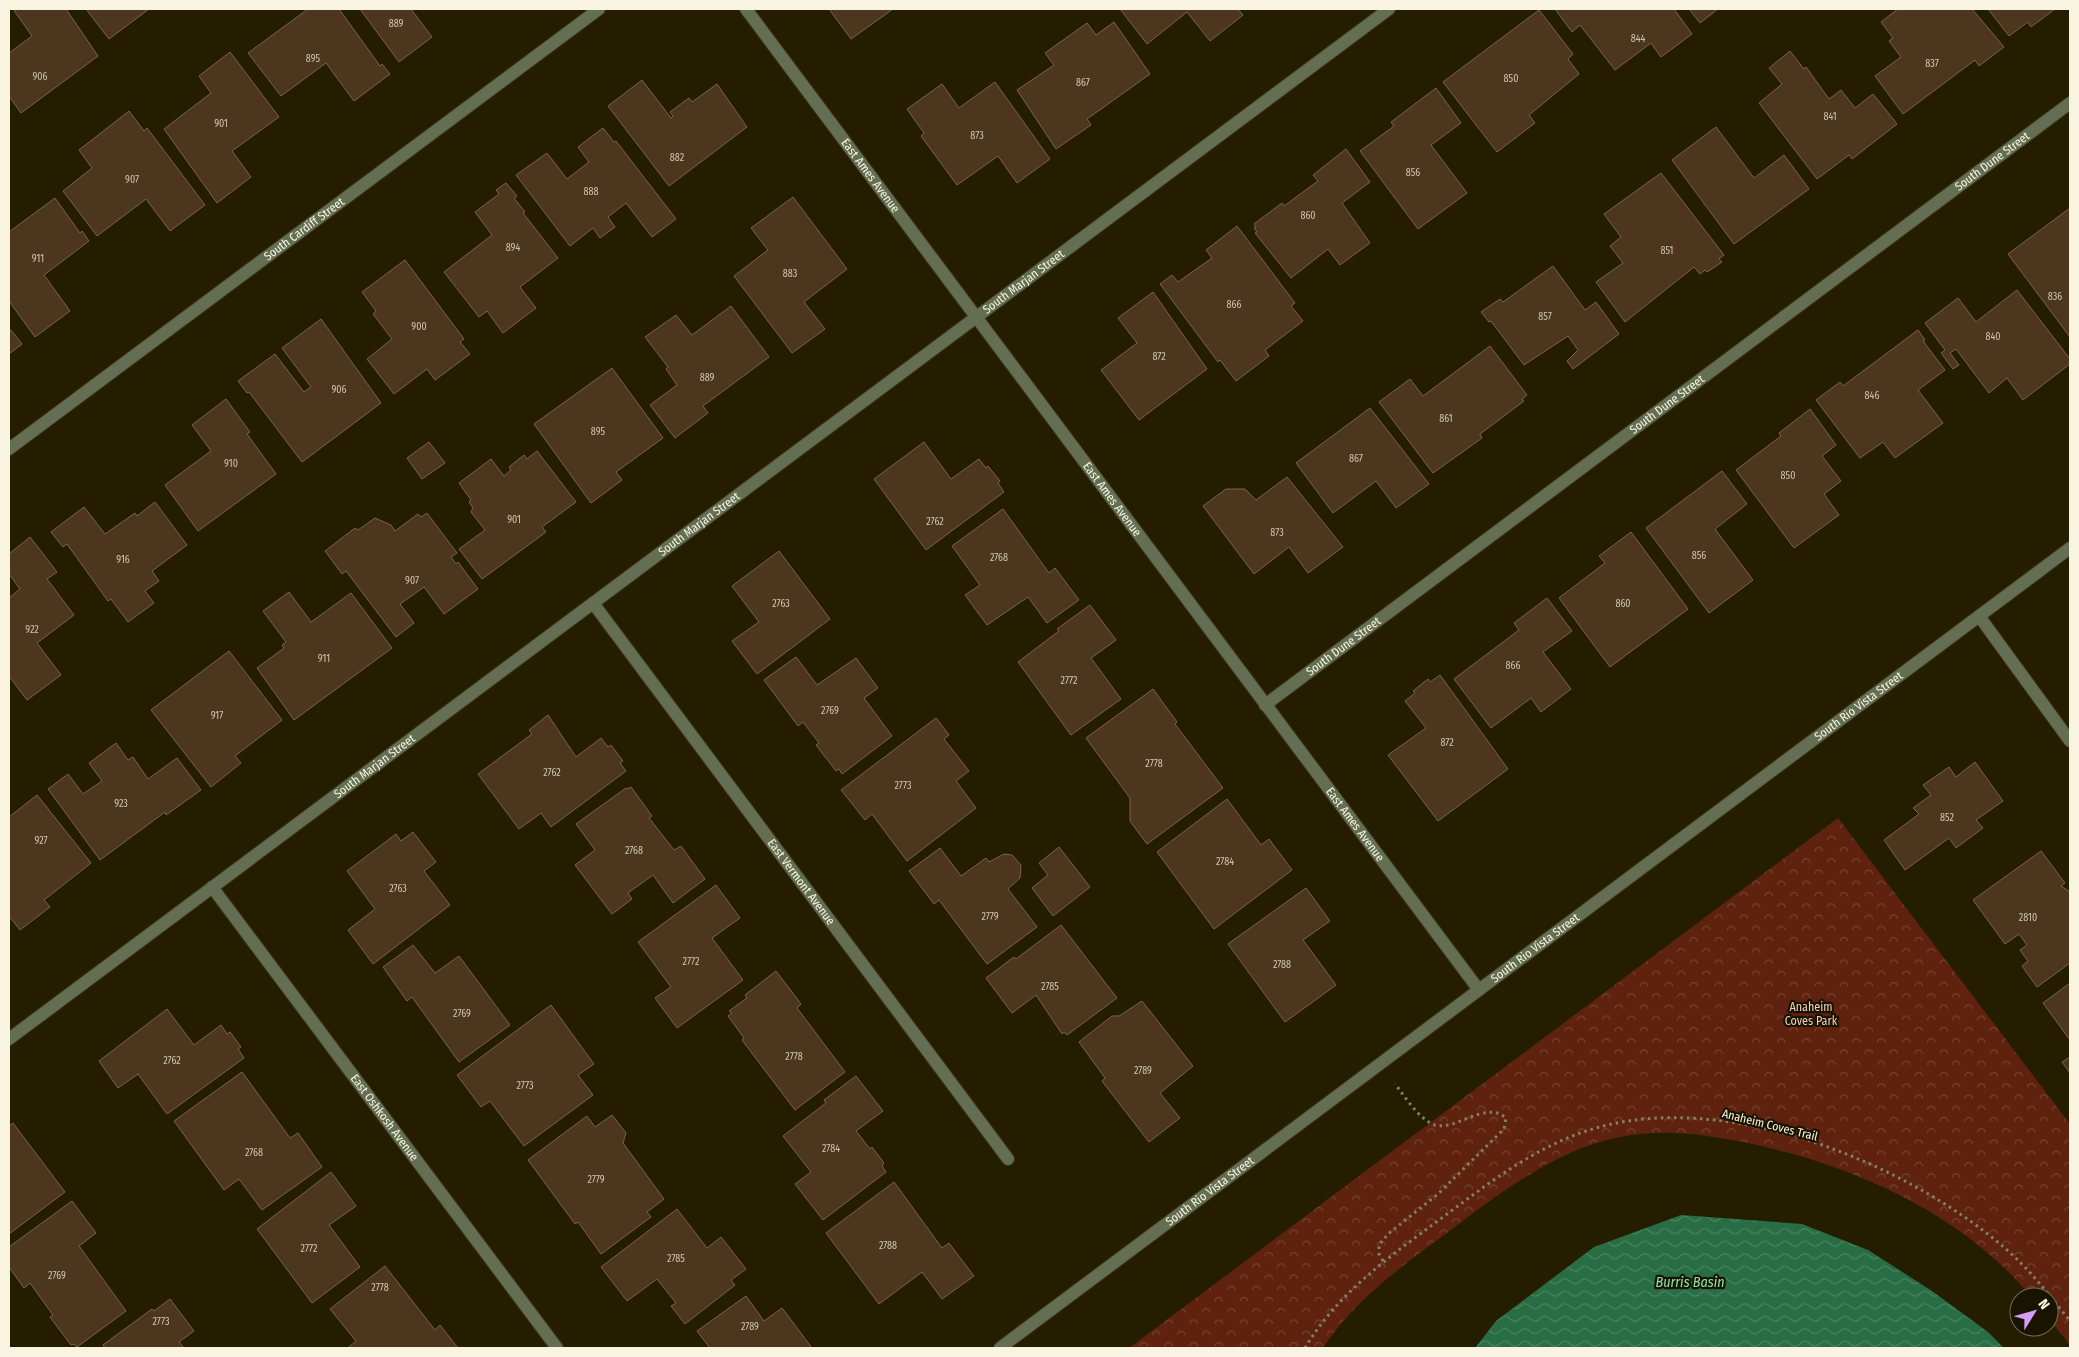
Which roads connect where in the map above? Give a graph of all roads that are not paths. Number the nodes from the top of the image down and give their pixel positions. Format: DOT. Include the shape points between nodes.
graph roads {
  1 [pos="599,9"];
  2 [pos="746,9"];
  3 [pos="1389,9"];
  4 [pos="2070,103"];
  5 [pos="976,317"];
  6 [pos="9,449"];
  7 [pos="2070,548"];
  8 [pos="593,603"];
  9 [pos="1979,616"];
  10 [pos="1265,705"];
  11 [pos="2070,741"];
  12 [pos="212,886"];
  13 [pos="1479,990"];
  14 [pos="9,1038"];
  15 [pos="1008,1160"];
  16 [pos="557,1348"];
  17 [pos="1000,1348"];
  1 -- 6 [label="street, South Cardiff Street"];
  2 -- 5 [label="street, East Ames Avenue"];
  3 -- 5 [label="street, South Marjan Street"];
  4 -- 10 [label="street, South Dune Street"];
  5 -- 8 [label="street, South Marjan Street"];
  5 -- 10 [label="street, East Ames Avenue"];
  7 -- 9 [label="street, South Rio Vista Street"];
  8 -- 12 [label="street, South Marjan Street"];
  8 -- 15 [label="street, East Vermont Avenue"];
  9 -- 11 [label="street"];
  9 -- 13 [label="street, South Rio Vista Street"];
  10 -- 13 [label="street, East Ames Avenue"];
  12 -- 14 [label="street, South Marjan Street"];
  12 -- 16 [label="street, East Oshkosh Avenue"];
  13 -- 17 [label="street, South Rio Vista Street"];
}
